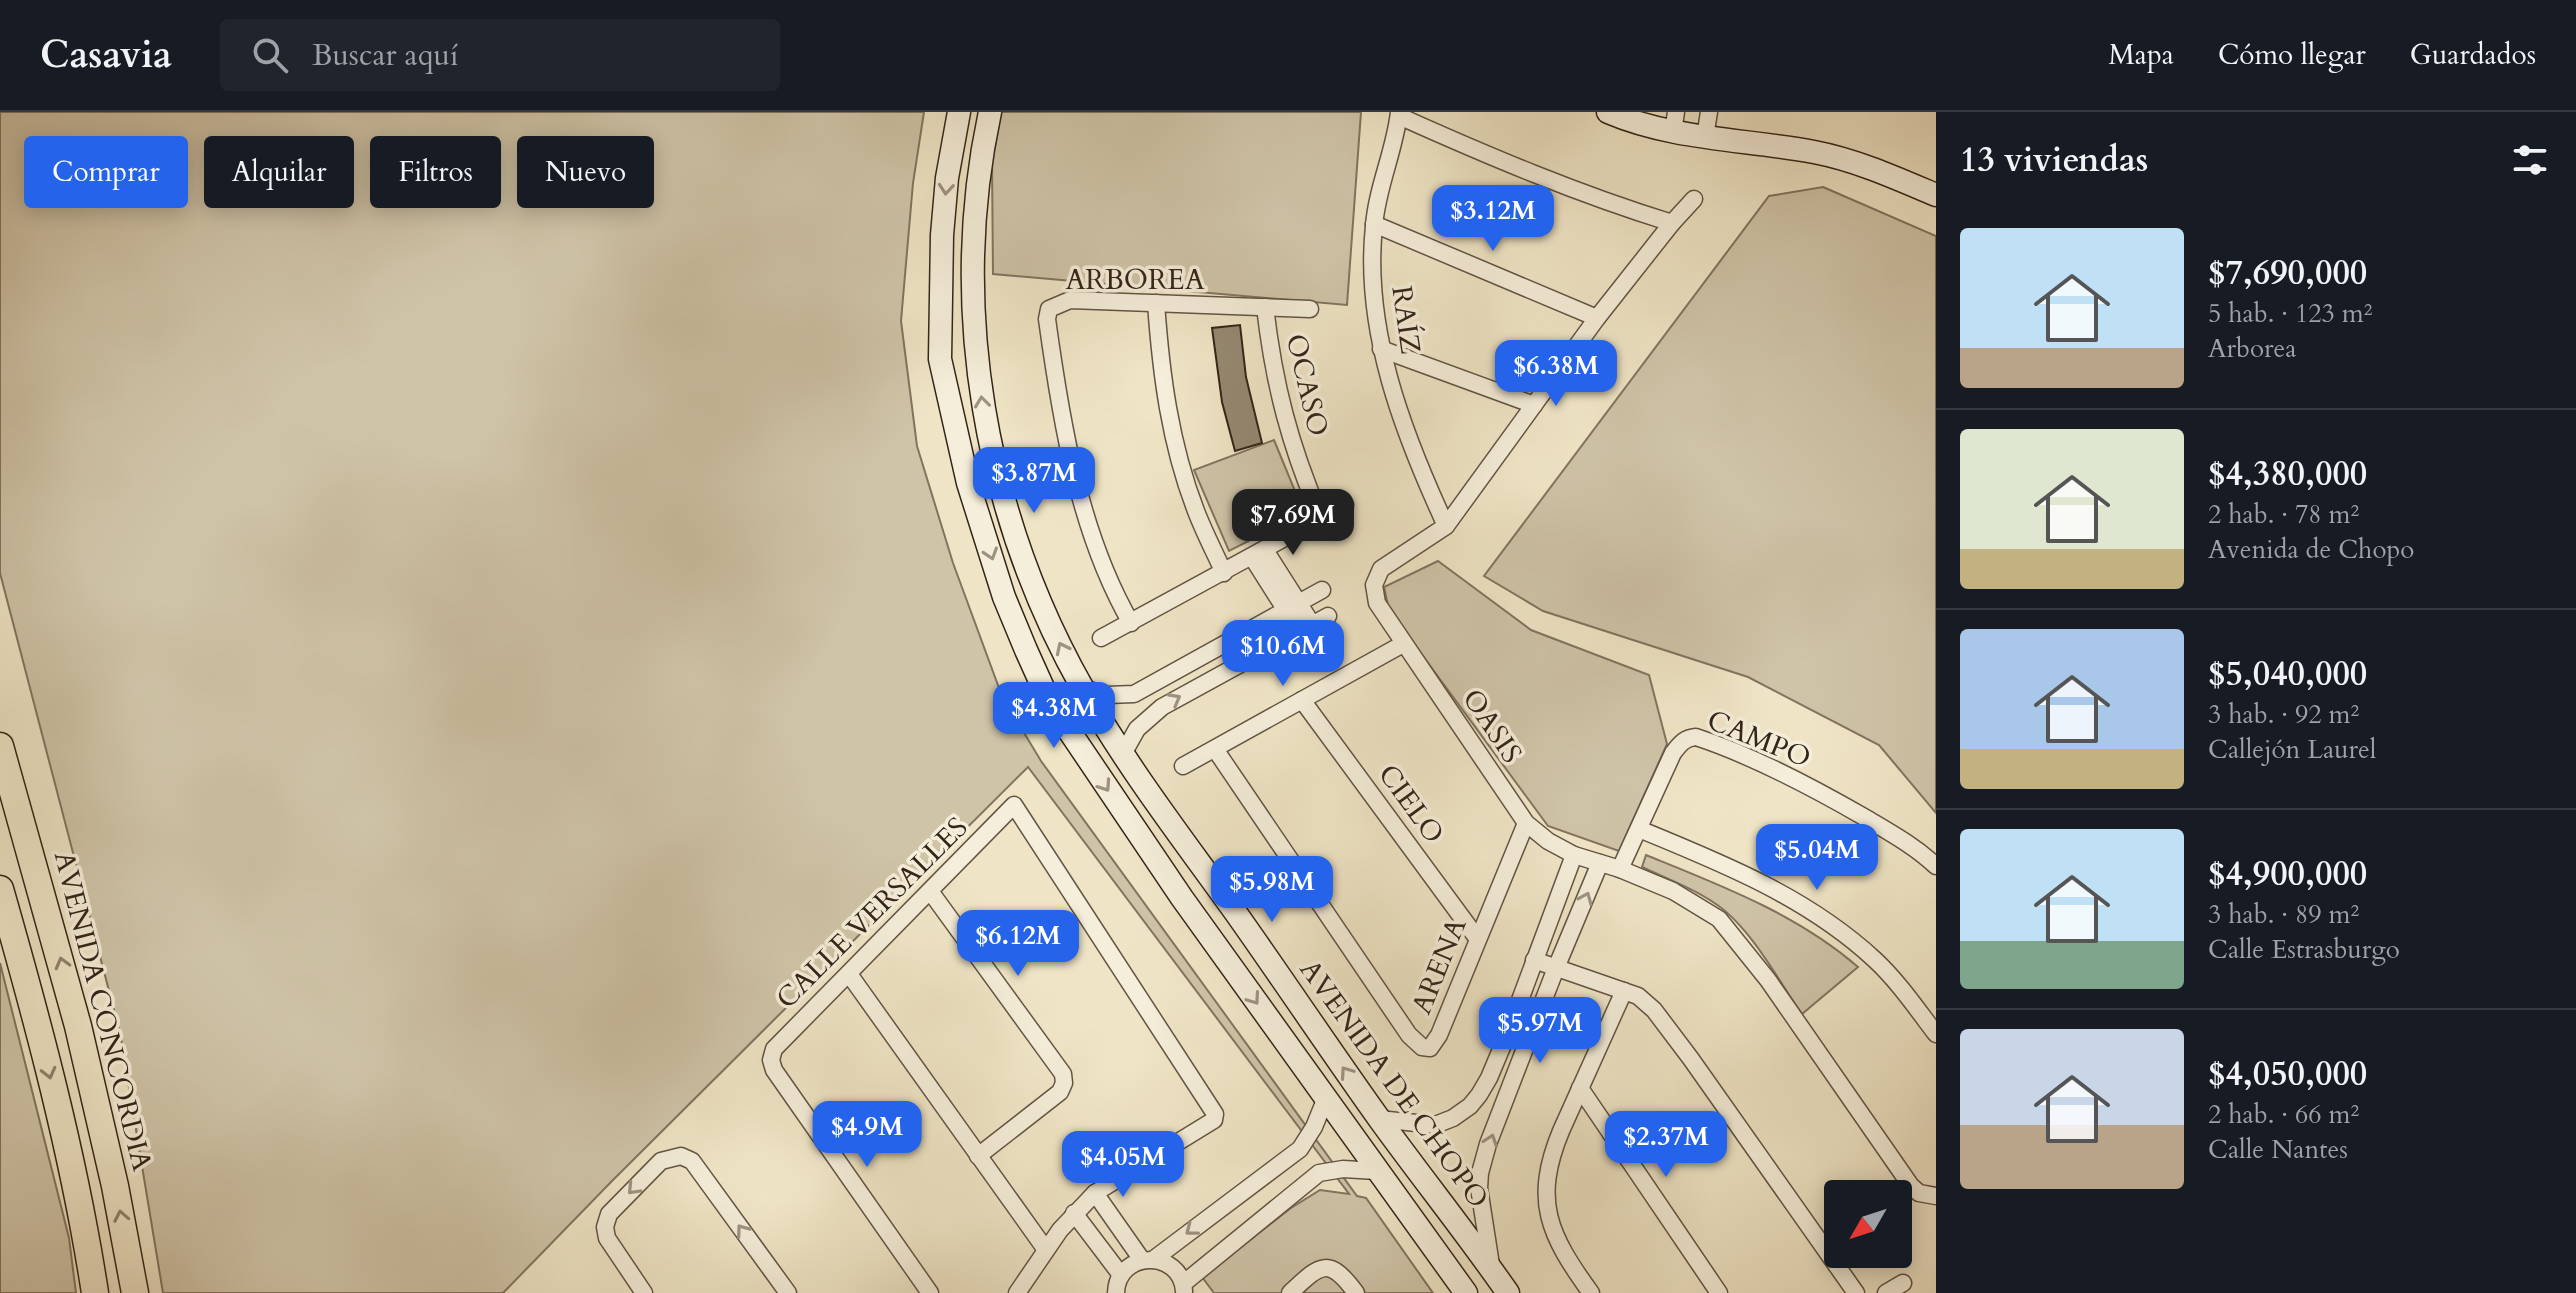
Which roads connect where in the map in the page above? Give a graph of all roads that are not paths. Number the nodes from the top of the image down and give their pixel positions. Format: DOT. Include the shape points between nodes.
graph roads {
  1 [pos="959,112"];
  2 [pos="990,112"];
  3 [pos="1608,112"];
  4 [pos="1709,112"];
  5 [pos="1399,114"];
  6 [pos="1674,122"];
  7 [pos="1705,137"];
  8 [pos="1936,195"];
  9 [pos="1694,199"];
  10 [pos="1672,223"];
  11 [pos="1374,224"];
  12 [pos="1156,303"];
  13 [pos="1265,307"];
  14 [pos="1310,309"];
  15 [pos="1597,318"];
  16 [pos="1381,349"];
  17 [pos="1534,405"];
  18 [pos="1345,505"];
  19 [pos="1321,518"];
  20 [pos="1446,526"];
  21 [pos="1259,554"];
  22 [pos="1224,573"];
  23 [pos="1322,590"];
  24 [pos="1292,607"];
  25 [pos="1328,616"];
  26 [pos="1131,623"];
  27 [pos="1306,628"];
  28 [pos="1101,638"];
  29 [pos="1403,644"];
  30 [pos="1082,688"];
  31 [pos="1302,700"];
  32 [pos="0,746"];
  33 [pos="1215,749"];
  34 [pos="1123,754"];
  35 [pos="1183,766"];
  36 [pos="1526,823"];
  37 [pos="1639,829"];
  38 [pos="1574,855"];
  39 [pos="1600,863"];
  40 [pos="1936,866"];
  41 [pos="1620,869"];
  42 [pos="1210,879"];
  43 [pos="0,889"];
  44 [pos="930,891"];
  45 [pos="1182,898"];
  46 [pos="1477,938"];
  47 [pos="1534,960"];
  48 [pos="1556,968"];
  49 [pos="849,974"];
  50 [pos="1624,991"];
  51 [pos="1936,1034"];
  52 [pos="1580,1088"];
  53 [pos="1325,1100"];
  54 [pos="1379,1119"];
  55 [pos="1300,1149"];
  56 [pos="978,1156"];
  57 [pos="1377,1171"];
  58 [pos="1319,1173"];
  59 [pos="1095,1193"];
  60 [pos="1936,1196"];
  61 [pos="1074,1213"];
  62 [pos="1046,1250"];
  63 [pos="1148,1259"];
  64 [pos="1492,1271"];
  65 [pos="1121,1275"];
  66 [pos="1903,1283"];
  67 [pos="1184,1288"];
  68 [pos="95,1293"];
  69 [pos="135,1293"];
  70 [pos="644,1293"];
  71 [pos="788,1293"];
  72 [pos="930,1293"];
  73 [pos="1017,1293"];
  74 [pos="1116,1293"];
  75 [pos="1290,1293"];
  76 [pos="1356,1293"];
  77 [pos="1466,1293"];
  78 [pos="1508,1293"];
  79 [pos="1591,1293"];
  80 [pos="1719,1293"];
  81 [pos="1856,1293"];
  82 [pos="1886,1293"];
  1 -- 45 [label="street, one-way" via="942,235 940,359 968,483 1004,597 1049,701"];
  30 -- 2 [label="street, AVENIDA DE CHOPO, one-way" via="1036,595 1004,500 984,415 972,283"];
  3 -- 6 [label="street"];
  4 -- 7 [label="street"];
  5 -- 10 [label="street" via="1518,168"];
  5 -- 11 [label="street, RAÍZ"];
  6 -- 7 [label="street"];
  7 -- 8 [label="street" via="1818,152"];
  9 -- 10 [label="street"];
  10 -- 15 [label="street"];
  11 -- 15 [label="street"];
  11 -- 16 [label="street, RAÍZ"];
  12 -- 13 [label="street, ARBOREA"];
  12 -- 22 [label="street" via="1161,373 1175,442 1195,509"];
  12 -- 26 [label="street, ARBOREA" via="1070,300 1049,309 1047,319 1077,484 1104,567"];
  13 -- 14 [label="street, ARBOREA"];
  13 -- 19 [label="street, OCASO" via="1283,415"];
  15 -- 17 [label="street"];
  16 -- 17 [label="street"];
  16 -- 20 [label="street, RAÍZ" via="1401,420"];
  17 -- 20 [label="street"];
  18 -- 19 [label="street"];
  19 -- 21 [label="street"];
  20 -- 29 [label="street, OASIS" via="1381,569 1374,585 1377,603"];
  21 -- 22 [label="street"];
  21 -- 24 [label="street"];
  22 -- 26 [label="street"];
  23 -- 24 [label="street"];
  24 -- 27 [label="street"];
  24 -- 30 [label="street" via="1134,694 1107,695"];
  25 -- 27 [label="street"];
  26 -- 28 [label="street"];
  34 -- 27 [label="street, one-way" via="1137,729 1162,707"];
  29 -- 31 [label="street"];
  29 -- 36 [label="street, OASIS"];
  30 -- 34 [label="street, AVENIDA DE CHOPO"];
  31 -- 33 [label="street"];
  31 -- 46 [label="street, CIELO"];
  69 -- 32 [label="main road, AVENIDA CONCORDIA, one-way" via="78,1026"];
  33 -- 35 [label="street"];
  33 -- 46 [label="street, ARENA" via="1422,1047 1437,1041"];
  34 -- 42 [label="street, AVENIDA DE CHOPO"];
  36 -- 38 [label="street, OASIS"];
  36 -- 46 [label="street, ARENA"];
  37 -- 40 [label="street, CAMPO" via="1673,753 1696,737 1838,802"];
  37 -- 41 [label="street, CAMPO"];
  37 -- 51 [label="street" via="1760,881 1836,928 1876,960"];
  38 -- 39 [label="street, OASIS"];
  38 -- 47 [label="street"];
  39 -- 41 [label="street, OASIS"];
  48 -- 39 [label="street, one-way"];
  41 -- 60 [label="street, OASIS" via="1673,891 1719,919 1768,980 1911,1186"];
  42 -- 45 [label="street"];
  54 -- 42 [label="street, AVENIDA DE CHOPO, one-way"];
  43 -- 68 [label="main road, one-way" via="60,1114"];
  44 -- 49 [label="street, CALLE VERSALLES"];
  44 -- 56 [label="street" via="1063,1074 1060,1092"];
  44 -- 59 [label="street, CALLE VERSALLES" via="1014,805 1212,1107 1214,1120"];
  45 -- 53 [label="street, one-way"];
  47 -- 48 [label="street"];
  47 -- 54 [label="street" via="1489,1078 1470,1106 1435,1125"];
  48 -- 50 [label="street"];
  64 -- 48 [label="street, one-way" via="1480,1173"];
  49 -- 56 [label="street"];
  49 -- 72 [label="street, CALLE VERSALLES" via="774,1049 771,1060"];
  50 -- 52 [label="street"];
  50 -- 81 [label="street" via="1645,1001 1666,1024"];
  52 -- 79 [label="street" via="1552,1152 1545,1201 1561,1250"];
  52 -- 80 [label="street"];
  53 -- 55 [label="street"];
  53 -- 57 [label="street"];
  54 -- 64 [label="street, AVENIDA DE CHOPO"];
  55 -- 58 [label="street"];
  55 -- 63 [label="street, one-way"];
  56 -- 62 [label="street"];
  57 -- 58 [label="street"];
  57 -- 77 [label="street"];
  58 -- 67 [label="street"];
  59 -- 61 [label="street"];
  59 -- 63 [label="street"];
  61 -- 62 [label="street"];
  61 -- 65 [label="street"];
  62 -- 73 [label="street"];
  63 -- 65 [label="street" via="1130,1265"];
  63 -- 67 [label="street" via="1177,1271"];
  64 -- 78 [label="street, AVENIDA DE CHOPO"];
  65 -- 74 [label="street"];
  66 -- 82 [label="street"];
  71 -- 70 [label="street, one-way" via="692,1161 681,1156 661,1161 609,1214 605,1227 612,1249"];
  75 -- 76 [label="street" via="1325,1266"];
}
